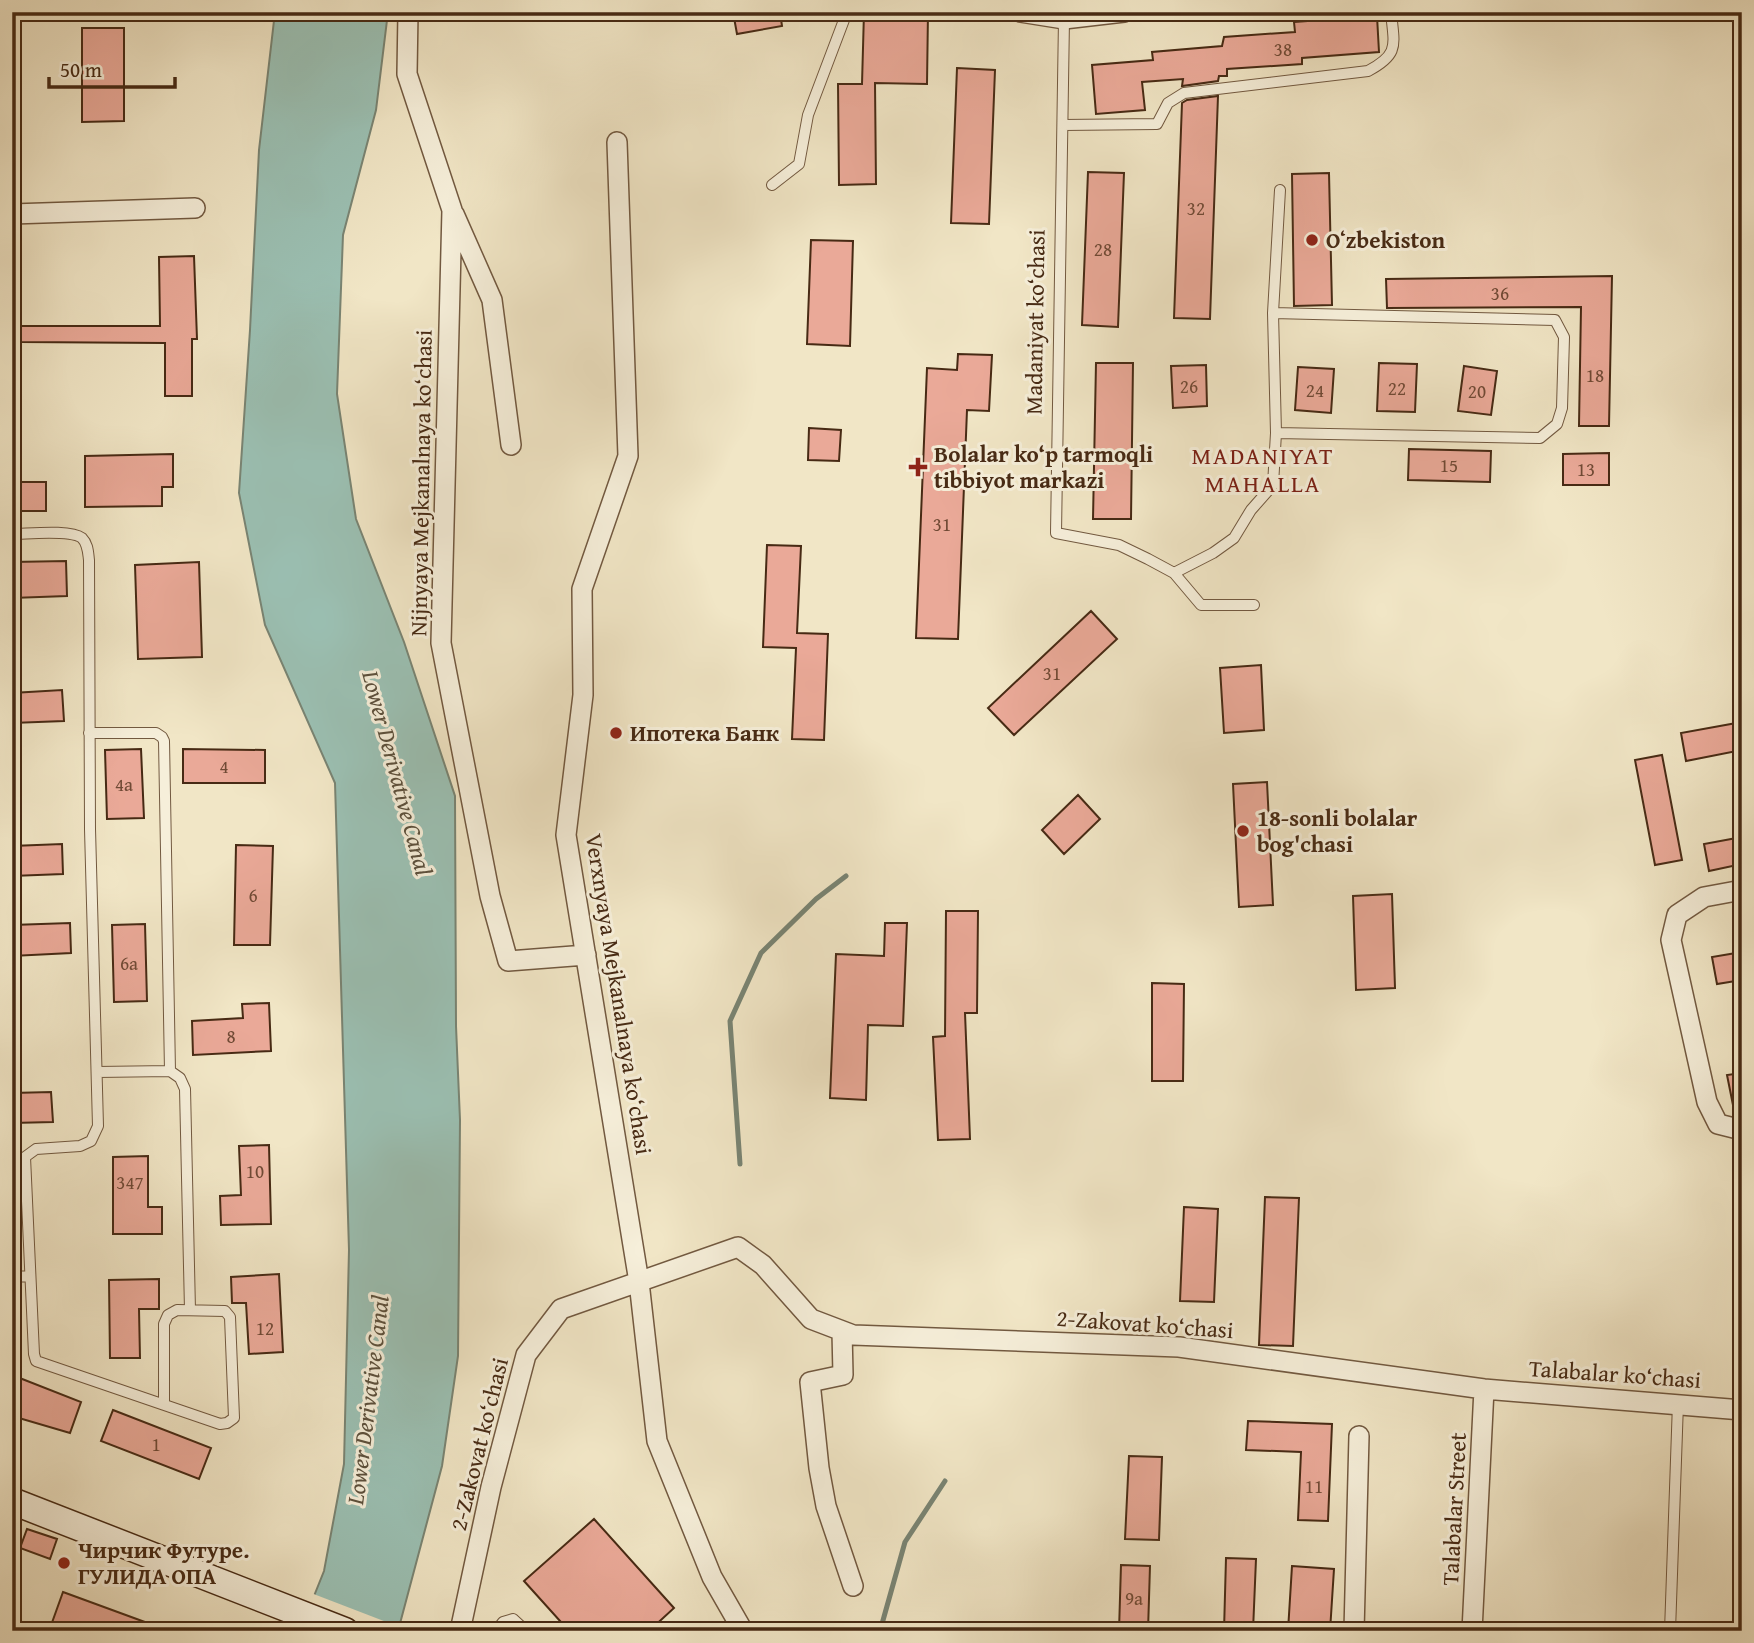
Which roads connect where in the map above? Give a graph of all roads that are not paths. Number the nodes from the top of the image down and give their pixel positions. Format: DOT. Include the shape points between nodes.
graph roads {
  1 [pos="408,12"];
  2 [pos="847,12"];
  3 [pos="1020,12"];
  4 [pos="1124,12"];
  5 [pos="1391,12"];
  6 [pos="1064,19"];
  7 [pos="1063,125"];
  8 [pos="617,142"];
  9 [pos="772,185"];
  10 [pos="1280,190"];
  11 [pos="194,208"];
  12 [pos="452,210"];
  13 [pos="12,214"];
  14 [pos="1273,313"];
  15 [pos="1276,433"];
  16 [pos="512,445"];
  17 [pos="12,534"];
  18 [pos="1174,573"];
  19 [pos="1254,605"];
  20 [pos="89,733"];
  21 [pos="1742,890"];
  22 [pos="586,955"];
  23 [pos="97,1072"];
  24 [pos="170,1072"];
  25 [pos="1742,1130"];
  26 [pos="30,1276"];
  27 [pos="12,1277"];
  28 [pos="639,1282"];
  29 [pos="191,1310"];
  30 [pos="842,1331"];
  31 [pos="1484,1389"];
  32 [pos="1678,1403"];
  33 [pos="164,1405"];
  34 [pos="1742,1410"];
  35 [pos="1359,1436"];
  36 [pos="12,1501"];
  37 [pos="853,1586"];
  38 [pos="345,1631"];
  39 [pos="460,1631"];
  40 [pos="496,1631"];
  41 [pos="526,1631"];
  42 [pos="743,1631"];
  43 [pos="1354,1631"];
  44 [pos="1472,1631"];
  45 [pos="1670,1631"];
  1 -- 12 [label="street, Nijnyaya Mejkanalnaya ko‘chasi" via="407,74"];
  2 -- 9 [label="lane" via="808,115 799,164"];
  3 -- 6 [label="street"];
  4 -- 6 [label="street"];
  5 -- 7 [label="lane" via="1394,47 1386,61 1368,71 1184,93 1168,103 1157,124"];
  6 -- 7 [label="lane, Madaniyat ko‘chasi"];
  7 -- 18 [label="lane, Madaniyat ko‘chasi" via="1056,534 1119,545"];
  8 -- 22 [label="street, Verxnyaya Mejkanalnaya ko‘chasi" via="628,456 582,589 583,695 566,835"];
  10 -- 14 [label="lane"];
  11 -- 13 [label="street"];
  12 -- 16 [label="street" via="492,300"];
  12 -- 22 [label="street, Nijnyaya Mejkanalnaya ko‘chasi" via="441,643 490,896 508,961"];
  14 -- 15 [label="lane"];
  14 -- 15 [label="lane" via="1555,320 1564,337 1562,408 1557,425 1541,439"];
  15 -- 18 [label="lane" via="1273,485 1234,538"];
  17 -- 20 [label="lane" via="69,534 88,545"];
  18 -- 19 [label="lane, Madaniyat ko‘chasi" via="1201,605"];
  20 -- 23 [label="lane"];
  20 -- 24 [label="lane" via="156,733 164,741"];
  21 -- 25 [label="street" via="1704,897 1677,915 1671,940 1707,1102 1718,1124"];
  22 -- 28 [label="street, Verxnyaya Mejkanalnaya ko‘chasi"];
  23 -- 24 [label="lane"];
  23 -- 26 [label="lane" via="98,1126 91,1142 36,1149 25,1157"];
  24 -- 29 [label="lane" via="180,1078 185,1089"];
  26 -- 27 [label="lane"];
  26 -- 33 [label="lane" via="36,1361"];
  28 -- 30 [label="street, 2-Zakovat ko‘chasi" via="738,1247 763,1265 811,1319"];
  28 -- 39 [label="street, 2-Zakovat ko‘chasi" via="561,1309 526,1355 491,1486"];
  28 -- 42 [label="street, Verxnyaya Mejkanalnaya ko‘chasi" via="657,1441 712,1577"];
  29 -- 33 [label="lane" via="177,1310 164,1324"];
  29 -- 33 [label="lane" via="225,1311 230,1317 234,1418 220,1424"];
  30 -- 31 [label="street, 2-Zakovat ko‘chasi" via="1179,1347"];
  30 -- 37 [label="street" via="843,1375 810,1382 826,1506"];
  31 -- 32 [label="street, Talabalar ko‘chasi"];
  31 -- 44 [label="street, Talabalar Street"];
  32 -- 34 [label="street, Talabalar ko‘chasi"];
  32 -- 45 [label="lane"];
  35 -- 43 [label="street"];
  36 -- 38 [label="main road"];
  40 -- 41 [label="lane" via="513,1619"];
}
